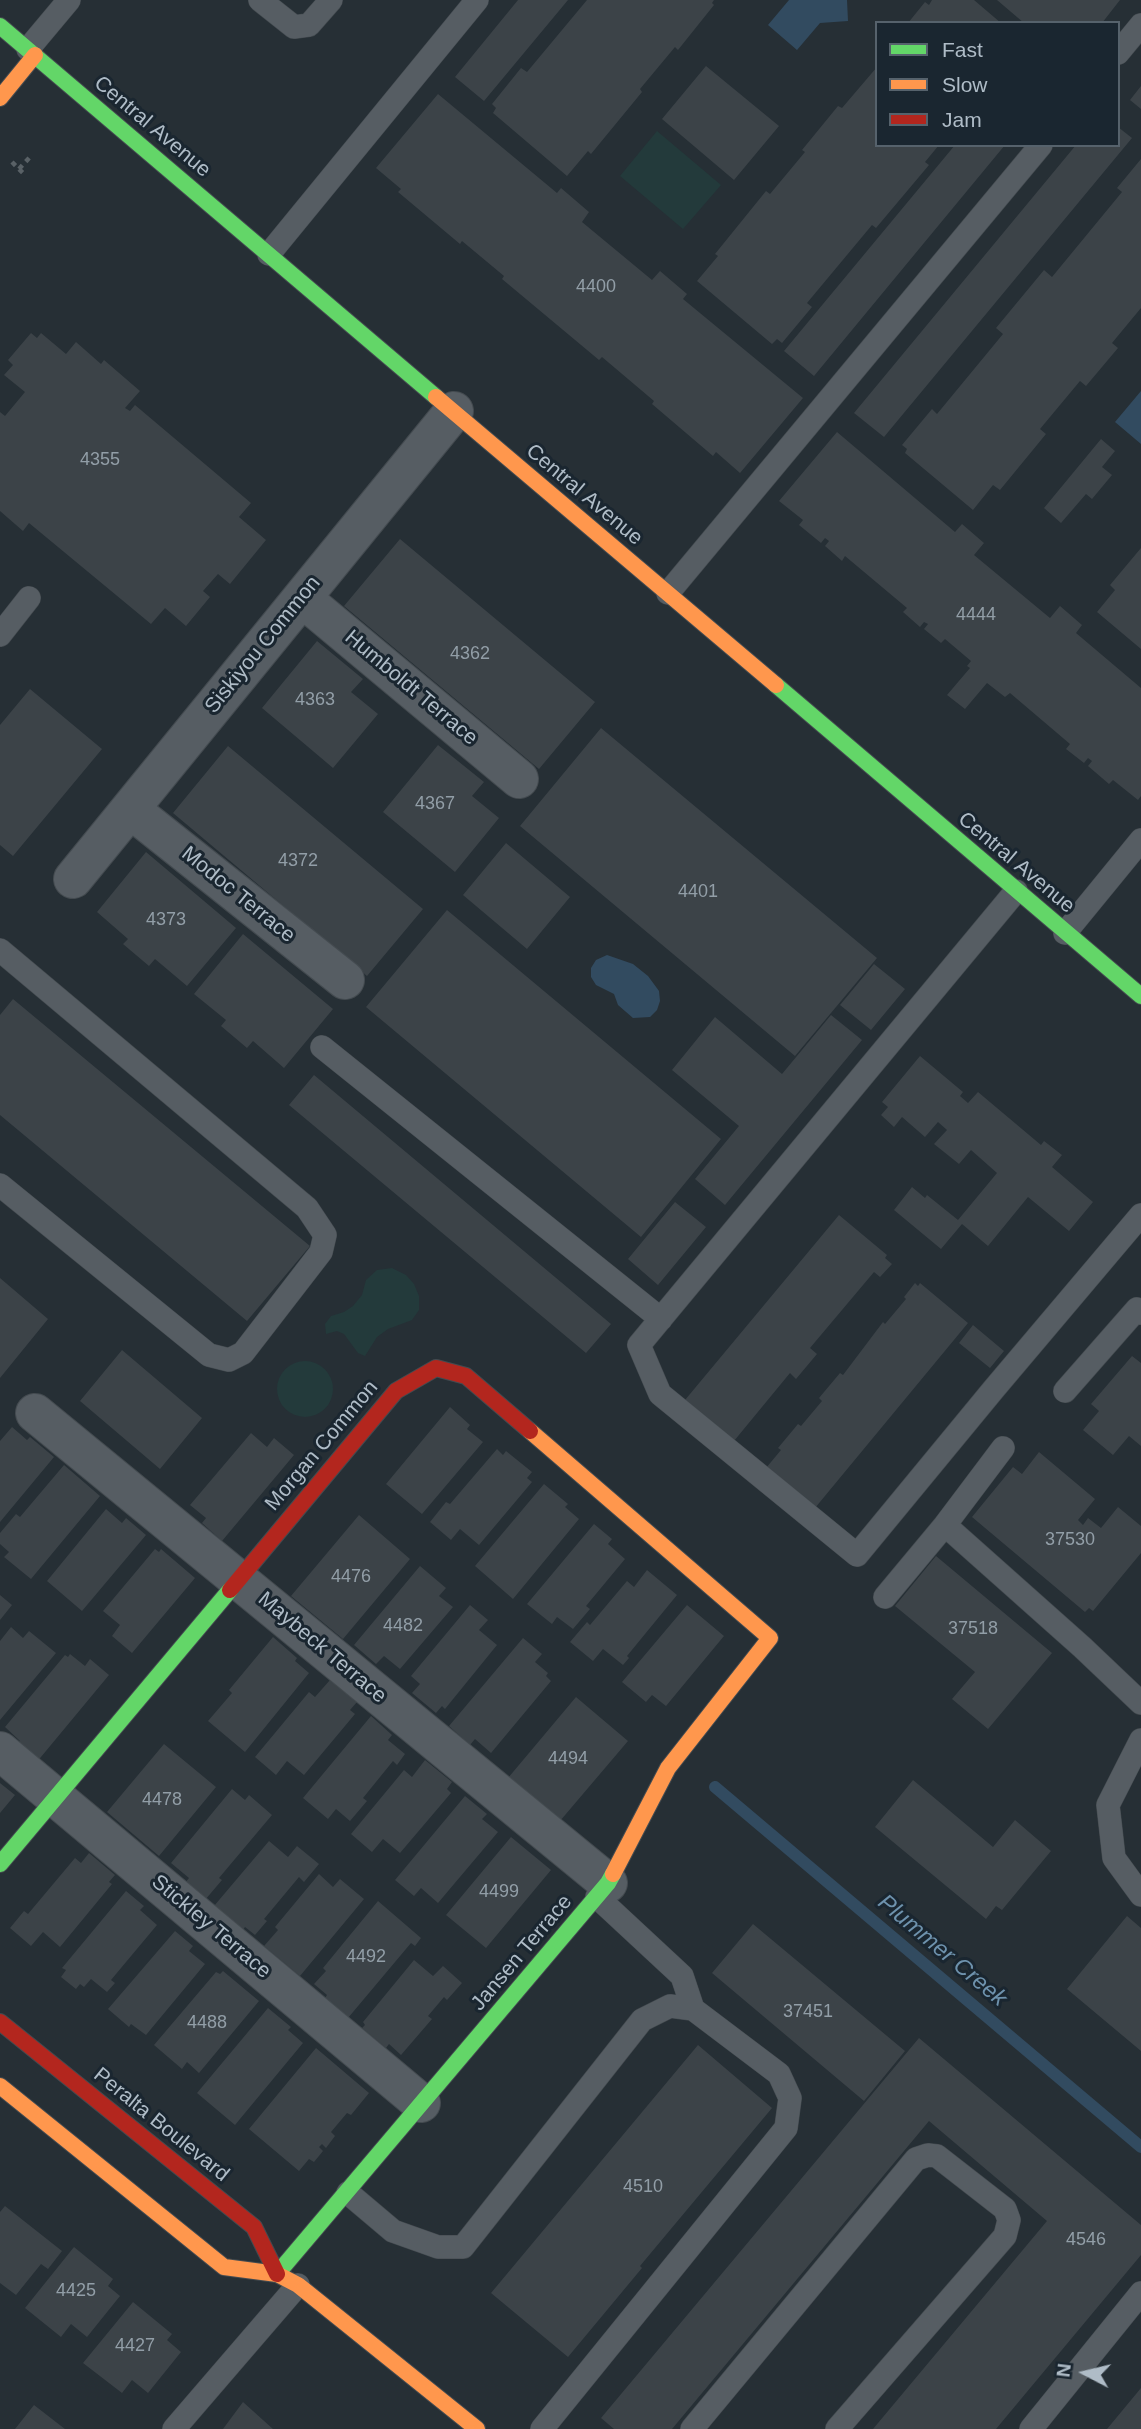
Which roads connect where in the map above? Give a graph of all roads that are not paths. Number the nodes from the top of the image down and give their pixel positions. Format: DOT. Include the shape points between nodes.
graph roads {
  1 [pos="69,0"];
  2 [pos="260,0"];
  3 [pos="331,0"];
  4 [pos="477,0"];
  5 [pos="1141,25"];
  6 [pos="0,26"];
  7 [pos="1120,51"];
  8 [pos="31,52"];
  9 [pos="0,98"];
  10 [pos="1039,147"];
  11 [pos="269,254"];
  12 [pos="454,411"];
  13 [pos="668,593"];
  14 [pos="302,597"];
  15 [pos="29,598"];
  16 [pos="0,635"];
  17 [pos="519,779"];
  18 [pos="130,809"];
  19 [pos="1141,840"];
  20 [pos="73,879"];
  21 [pos="1016,891"];
  22 [pos="1065,933"];
  23 [pos="4,961"];
  24 [pos="345,980"];
  25 [pos="1141,996"];
  26 [pos="322,1047"];
  27 [pos="0,1185"];
  28 [pos="1141,1215"];
  29 [pos="1140,1308"];
  30 [pos="660,1319"];
  31 [pos="1065,1391"];
  32 [pos="35,1413"];
  33 [pos="1003,1448"];
  34 [pos="945,1525"];
  35 [pos="238,1578"];
  36 [pos="885,1597"];
  37 [pos="771,1638"];
  38 [pos="1141,1703"];
  39 [pos="1141,1740"];
  40 [pos="0,1751"];
  41 [pos="56,1798"];
  42 [pos="0,1864"];
  43 [pos="603,1890"];
  44 [pos="1141,1895"];
  45 [pos="693,2009"];
  46 [pos="0,2022"];
  47 [pos="0,2086"];
  48 [pos="421,2103"];
  49 [pos="348,2193"];
  50 [pos="277,2274"];
  51 [pos="298,2285"];
  52 [pos="1141,2293"];
  53 [pos="465,2425"];
  54 [pos="174,2429"];
  55 [pos="542,2429"];
  56 [pos="692,2429"];
  57 [pos="837,2429"];
  58 [pos="1031,2429"];
  1 -- 8 [label="lane"];
  2 -- 3 [label="lane" via="294,27 309,25"];
  4 -- 11 [label="lane"];
  5 -- 7 [label="lane"];
  6 -- 8 [label="street, Central Avenue"];
  8 -- 9 [label="street"];
  8 -- 11 [label="street, Central Avenue"];
  10 -- 13 [label="lane"];
  11 -- 12 [label="street, Central Avenue"];
  12 -- 13 [label="street, Central Avenue"];
  12 -- 14 [label="street, Siskiyou Common"];
  13 -- 21 [label="street, Central Avenue"];
  14 -- 17 [label="street, Humboldt Terrace"];
  14 -- 18 [label="street, Siskiyou Common"];
  15 -- 16 [label="lane"];
  18 -- 20 [label="street, Siskiyou Common"];
  18 -- 24 [label="street, Modoc Terrace"];
  19 -- 22 [label="lane"];
  21 -- 22 [label="street, Central Avenue"];
  21 -- 30 [label="lane"];
  22 -- 25 [label="street, Central Avenue"];
  23 -- 27 [label="lane" via="307,1208 325,1235 321,1252 243,1353 229,1360 209,1355"];
  26 -- 30 [label="lane"];
  28 -- 30 [label="lane" via="857,1555 660,1394 639,1345"];
  29 -- 31 [label="lane"];
  32 -- 35 [label="street, Maybeck Terrace"];
  33 -- 34 [label="lane"];
  34 -- 36 [label="lane"];
  34 -- 38 [label="lane"];
  35 -- 37 [label="street, Morgan Common" via="396,1391 436,1368 466,1376"];
  35 -- 41 [label="street, Morgan Common"];
  35 -- 43 [label="street, Maybeck Terrace"];
  37 -- 43 [label="street, Jansen Terrace" via="668,1768"];
  39 -- 44 [label="lane" via="1108,1805 1114,1858"];
  40 -- 41 [label="street, Stickley Terrace"];
  41 -- 42 [label="street, Morgan Common"];
  41 -- 48 [label="street, Stickley Terrace"];
  43 -- 45 [label="lane" via="682,1976"];
  43 -- 48 [label="street, Jansen Terrace"];
  45 -- 49 [label="lane" via="670,2006 642,2020 463,2247 438,2247 393,2231"];
  45 -- 55 [label="lane" via="779,2074 790,2098 786,2128"];
  46 -- 50 [label="street, Peralta Boulevard" via="254,2227"];
  47 -- 50 [label="street" via="224,2267"];
  48 -- 49 [label="street, Jansen Terrace"];
  49 -- 50 [label="street, Jansen Terrace"];
  50 -- 51 [label="street"];
  51 -- 53 [label="street"];
  51 -- 54 [label="lane"];
  52 -- 58 [label="lane"];
  56 -- 57 [label="lane" via="916,2159 937,2156 1005,2209 1009,2220 1004,2236"];
}
